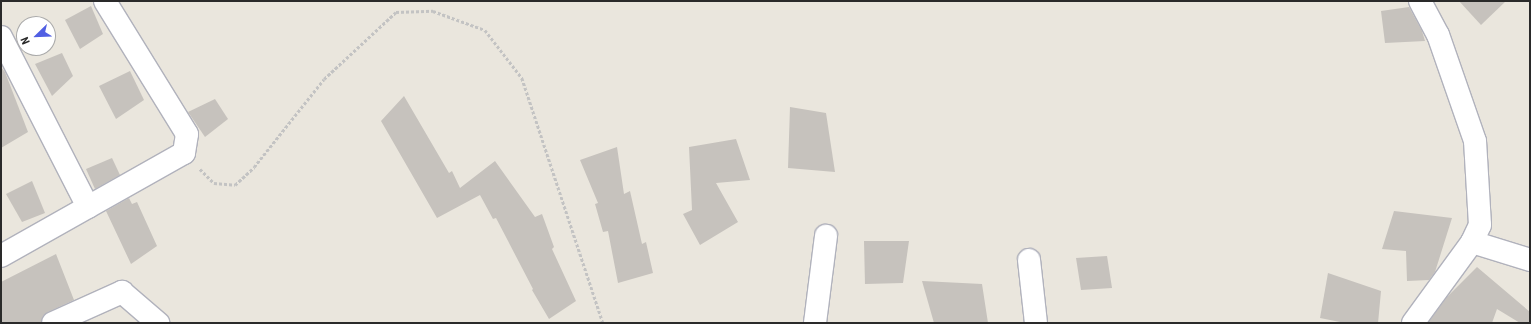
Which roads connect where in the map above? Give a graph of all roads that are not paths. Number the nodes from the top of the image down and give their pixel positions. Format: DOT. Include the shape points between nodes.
graph roads {
  1 [pos="105,1"];
  2 [pos="1420,1"];
  3 [pos="1,37"];
  4 [pos="88,207"];
  5 [pos="826,236"];
  6 [pos="1472,242"];
  7 [pos="1,256"];
  8 [pos="1029,260"];
  9 [pos="1530,260"];
  10 [pos="53,323"];
  11 [pos="158,323"];
  12 [pos="815,323"];
  13 [pos="1036,323"];
  14 [pos="1413,323"];
  1 -- 4 [label="street" via="186,134 184,153"];
  2 -- 6 [label="street" via="1438,35 1475,141 1480,225"];
  3 -- 4 [label="street"];
  4 -- 7 [label="street"];
  5 -- 12 [label="street"];
  6 -- 9 [label="street"];
  6 -- 14 [label="street"];
  8 -- 13 [label="street"];
  10 -- 11 [label="street" via="122,292"];
}
